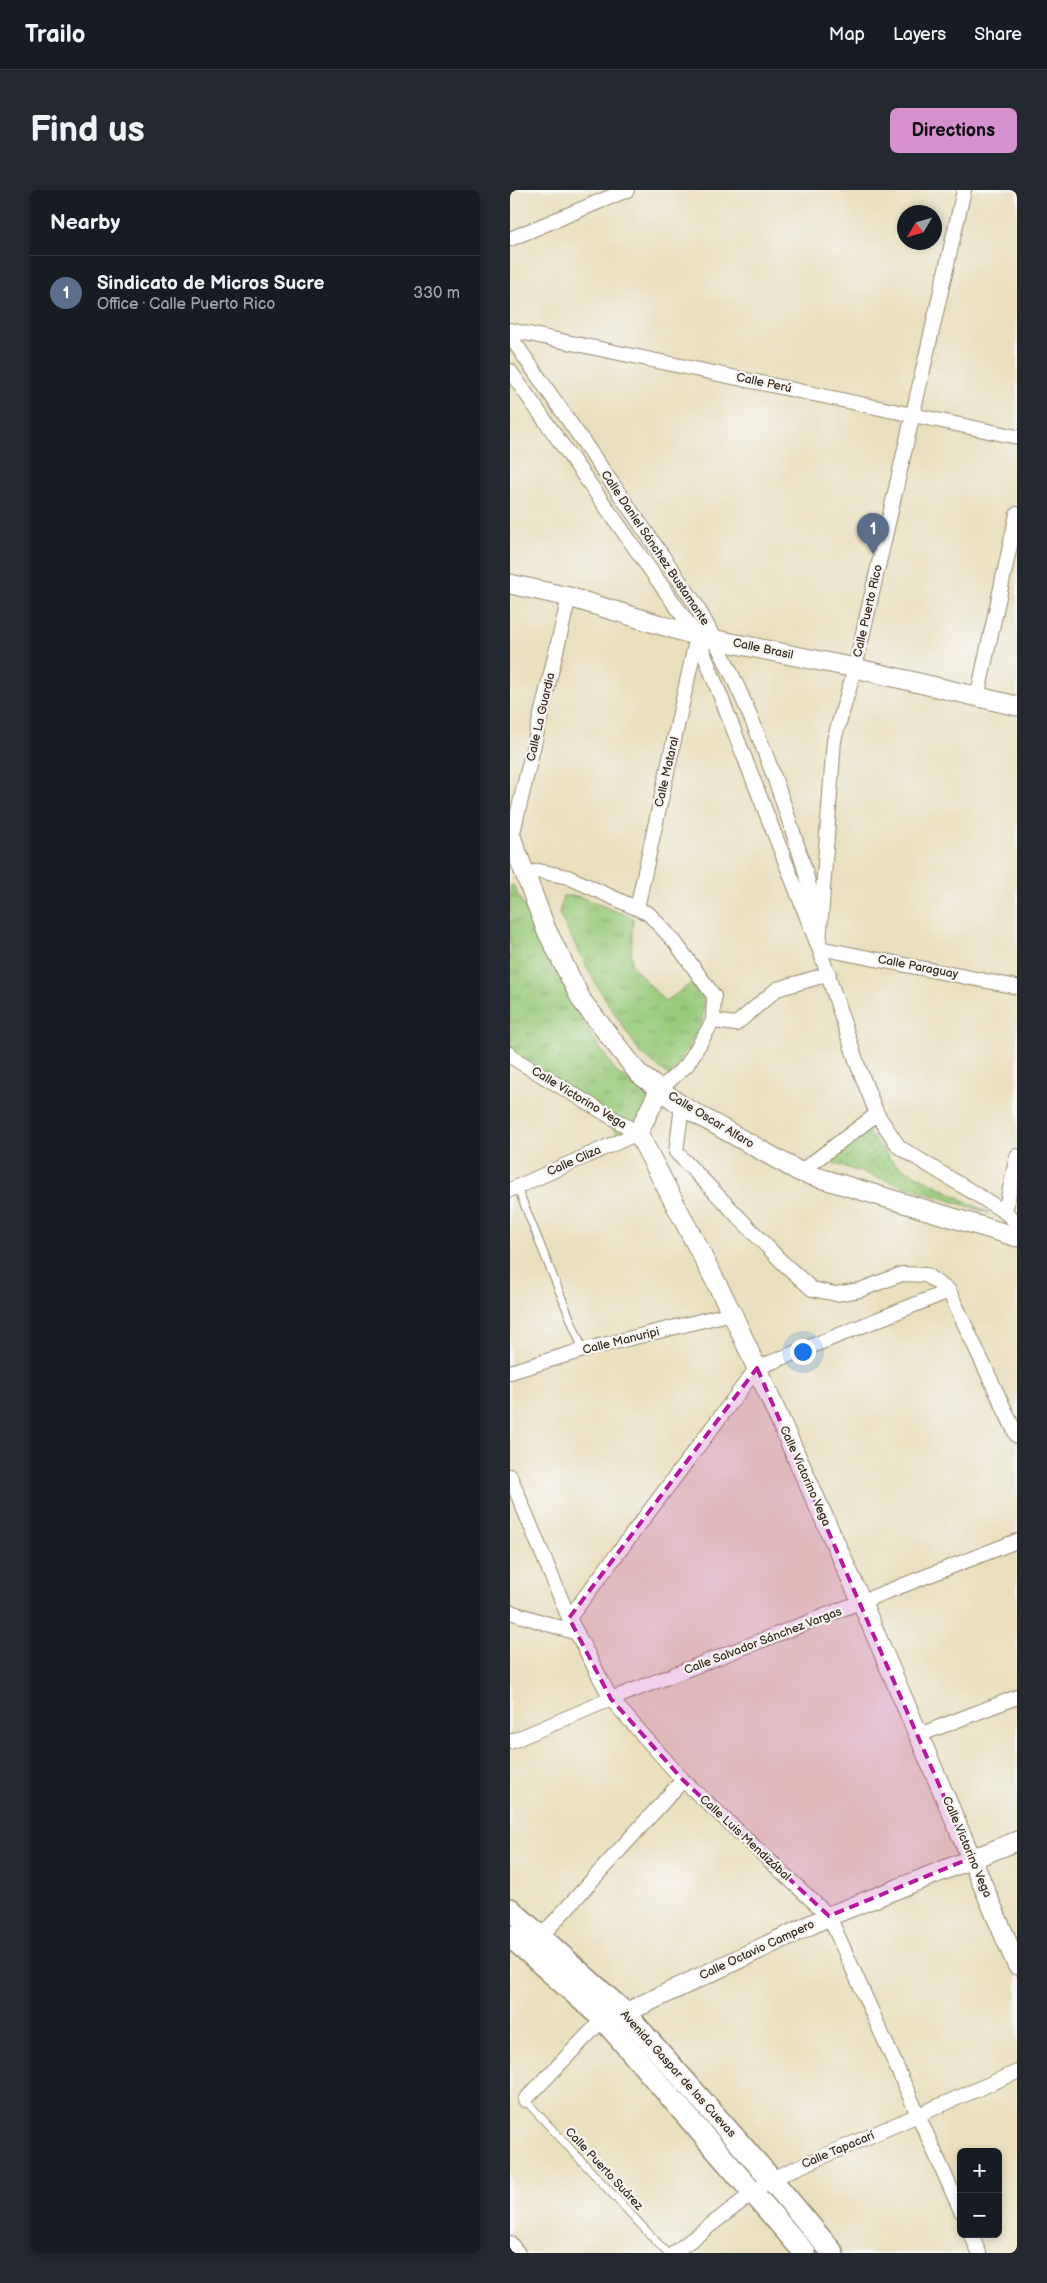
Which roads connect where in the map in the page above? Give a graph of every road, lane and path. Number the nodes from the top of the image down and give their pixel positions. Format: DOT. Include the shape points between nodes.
graph roads {
  1 [pos="627,190"];
  2 [pos="964,190"];
  3 [pos="510,239"];
  4 [pos="510,330"];
  5 [pos="510,336"];
  6 [pos="510,371"];
  7 [pos="912,414"];
  8 [pos="1017,437"];
  9 [pos="1017,514"];
  10 [pos="510,584"];
  11 [pos="570,597"];
  12 [pos="706,637"];
  13 [pos="855,668"];
  14 [pos="977,698"];
  15 [pos="1017,706"];
  16 [pos="511,836"];
  17 [pos="526,874"];
  18 [pos="636,908"];
  19 [pos="819,948"];
  20 [pos="828,974"];
  21 [pos="1017,986"];
  22 [pos="714,1021"];
  23 [pos="510,1054"];
  24 [pos="660,1089"];
  25 [pos="682,1106"];
  26 [pos="877,1114"];
  27 [pos="638,1133"];
  28 [pos="1017,1156"];
  29 [pos="800,1172"];
  30 [pos="513,1188"];
  31 [pos="1005,1212"];
  32 [pos="1017,1223"];
  33 [pos="1017,1237"];
  34 [pos="949,1291"];
  35 [pos="732,1313"];
  36 [pos="583,1350"];
  37 [pos="757,1368"];
  38 [pos="510,1372"];
  39 [pos="1017,1436"];
  40 [pos="510,1476"];
  41 [pos="1017,1541"];
  42 [pos="862,1603"];
  43 [pos="510,1612"];
  44 [pos="569,1618"];
  45 [pos="577,1634"];
  46 [pos="1017,1697"];
  47 [pos="611,1699"];
  48 [pos="919,1735"];
  49 [pos="510,1742"];
  50 [pos="683,1780"];
  51 [pos="1017,1841"];
  52 [pos="971,1858"];
  53 [pos="510,1909"];
  54 [pos="829,1916"];
  55 [pos="510,1936"];
  56 [pos="534,1944"];
  57 [pos="1016,1961"];
  58 [pos="625,2013"];
  59 [pos="603,2019"];
  60 [pos="1017,2072"];
  61 [pos="525,2100"];
  62 [pos="919,2115"];
  63 [pos="771,2179"];
  64 [pos="753,2191"];
  65 [pos="957,2202"];
  66 [pos="973,2238"];
  67 [pos="510,2243"];
  68 [pos="518,2253"];
  69 [pos="667,2253"];
  70 [pos="674,2253"];
  71 [pos="805,2253"];
  72 [pos="833,2253"];
  73 [pos="979,2253"];
  1 -- 3 [label="street"];
  2 -- 7 [label="street, Calle Puerto Rico"];
  4 -- 7 [label="street, Calle Perú"];
  5 -- 12 [label="street, Calle Daniel Sánchez Bustamante" via="693,600"];
  6 -- 12 [label="street, Calle Daniel Sánchez Bustamante"];
  7 -- 8 [label="street, Calle Perú"];
  7 -- 13 [label="street, Calle Puerto Rico"];
  9 -- 14 [label="street"];
  10 -- 11 [label="street, Calle Brasil"];
  11 -- 12 [label="street, Calle Brasil"];
  11 -- 16 [label="street, Calle La Guardia"];
  12 -- 13 [label="street, Calle Brasil"];
  12 -- 18 [label="street, Calle Mataral"];
  12 -- 19 [label="street, Calle Daniel Sánchez Bustamante"];
  12 -- 19 [label="street, Calle Daniel Sánchez Bustamante" via="776,780 812,889"];
  13 -- 14 [label="street, Calle Brasil"];
  13 -- 19 [label="street, Calle Puerto Rico" via="834,740"];
  14 -- 15 [label="street, Calle Brasil"];
  16 -- 17 [label="street, Calle Oscar Alfaro"];
  17 -- 18 [label="street" via="539,871 568,877"];
  17 -- 24 [label="street, Calle Oscar Alfaro" via="546,928 582,1001 639,1074"];
  18 -- 22 [label="street" via="649,914 675,942 714,996"];
  19 -- 20 [label="street, Calle Daniel Sánchez Bustamante"];
  19 -- 21 [label="street, Calle Paraguay"];
  20 -- 22 [label="street" via="777,989 736,1024"];
  20 -- 26 [label="street, Calle Daniel Sánchez Bustamante"];
  22 -- 24 [label="street" via="686,1065"];
  23 -- 27 [label="street, Calle Victorino Vega"];
  24 -- 25 [label="street, Calle Oscar Alfaro"];
  24 -- 27 [label="street"];
  25 -- 29 [label="street, Calle Oscar Alfaro"];
  25 -- 34 [label="street" via="676,1152 812,1289 836,1294 860,1290 902,1274 926,1275"];
  26 -- 29 [label="street"];
  26 -- 31 [label="street, Calle Daniel Sánchez Bustamante" via="899,1147"];
  27 -- 30 [label="street, Calle Cliza"];
  27 -- 35 [label="street, Calle Victorino Vega"];
  28 -- 31 [label="street"];
  29 -- 33 [label="street, Calle Oscar Alfaro"];
  30 -- 36 [label="lane"];
  31 -- 32 [label="street, Calle Daniel Sánchez Bustamante"];
  34 -- 37 [label="street"];
  34 -- 39 [label="street"];
  35 -- 36 [label="street, Calle Manuripi"];
  35 -- 37 [label="street, Calle Victorino Vega"];
  36 -- 38 [label="street, Calle Manuripi"];
  37 -- 42 [label="street, Calle Victorino Vega"];
  37 -- 44 [label="street"];
  40 -- 44 [label="street, Calle Luis Mendizábal"];
  41 -- 42 [label="street, Calle Salvador Sánchez Vargas"];
  42 -- 47 [label="street, Calle Salvador Sánchez Vargas"];
  42 -- 48 [label="street, Calle Victorino Vega"];
  43 -- 45 [label="street"];
  44 -- 45 [label="street, Calle Luis Mendizábal"];
  45 -- 47 [label="street, Calle Luis Mendizábal"];
  46 -- 48 [label="street"];
  47 -- 49 [label="street, Calle Salvador Sánchez Vargas"];
  47 -- 50 [label="street, Calle Luis Mendizábal"];
  48 -- 52 [label="street, Calle Victorino Vega"];
  50 -- 54 [label="street, Calle Luis Mendizábal"];
  50 -- 56 [label="street"];
  51 -- 52 [label="street, Calle Octavio Campero"];
  52 -- 54 [label="street, Calle Octavio Campero"];
  52 -- 57 [label="street, Calle Victorino Vega"];
  53 -- 56 [label="main road, Avenida Gaspar de las Cuevas"];
  54 -- 58 [label="street, Calle Octavio Campero"];
  54 -- 62 [label="street, Calle Luis Mendizábal"];
  55 -- 56 [label="main road, Avenida Gaspar de las Cuevas"];
  56 -- 58 [label="main road, Avenida Gaspar de las Cuevas"];
  56 -- 59 [label="main road, Avenida Gaspar de las Cuevas"];
  58 -- 59 [label="street, Calle Octavio Campero"];
  58 -- 63 [label="main road, Avenida Gaspar de las Cuevas"];
  59 -- 61 [label="street"];
  59 -- 64 [label="main road, Avenida Gaspar de las Cuevas"];
  60 -- 62 [label="street, Calle Tapacarí"];
  61 -- 69 [label="lane, Calle Puerto Suárez"];
  62 -- 63 [label="street, Calle Tapacarí"];
  62 -- 65 [label="street, Calle Luis Mendizábal"];
  63 -- 64 [label="street, Calle Tapacarí"];
  63 -- 72 [label="main road, Avenida Gaspar de las Cuevas"];
  64 -- 70 [label="street, Calle Tapacarí"];
  64 -- 71 [label="main road, Avenida Gaspar de las Cuevas"];
  66 -- 73 [label="street"];
  67 -- 68 [label="street"];
}
